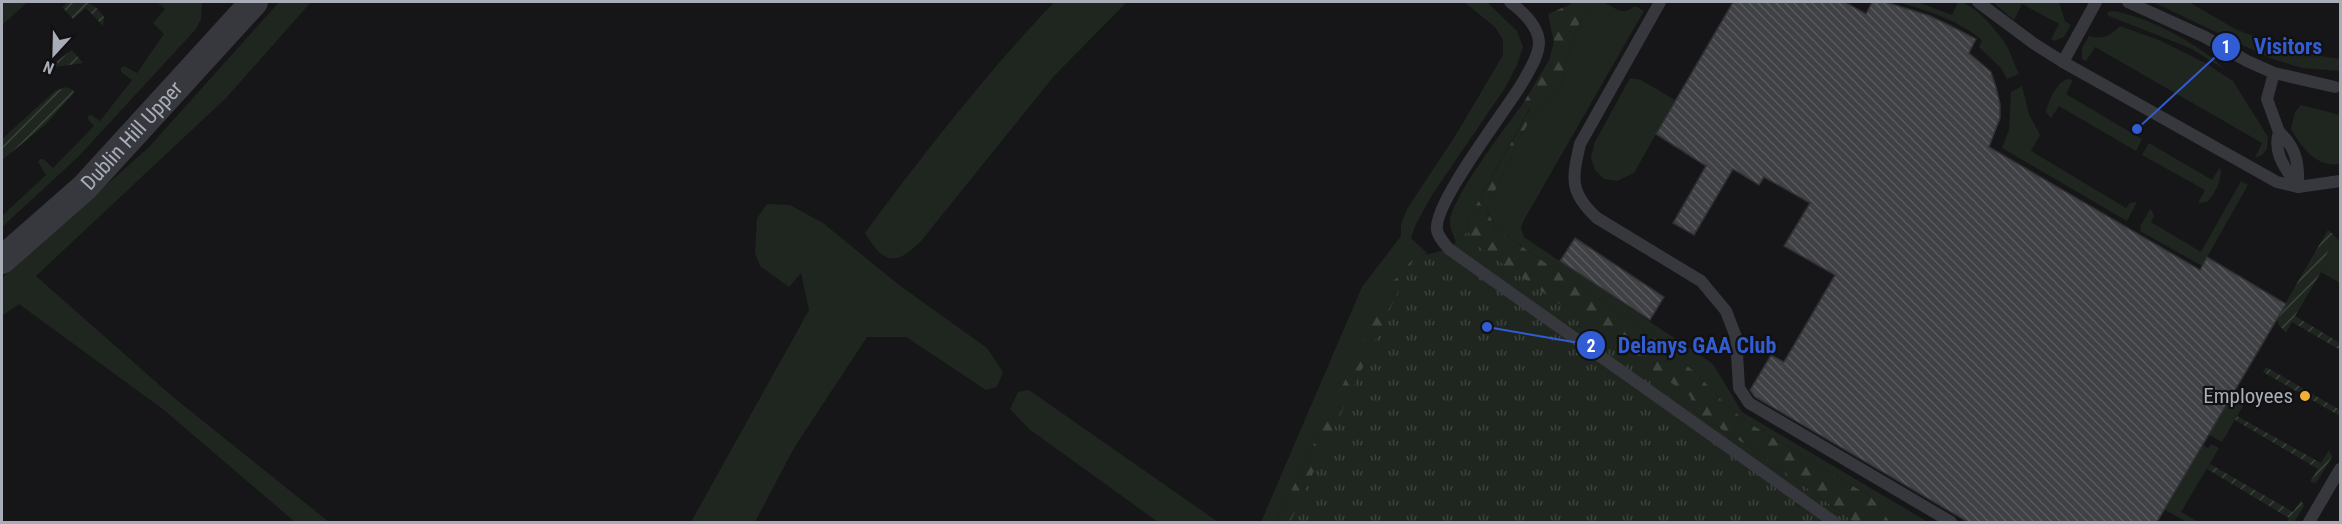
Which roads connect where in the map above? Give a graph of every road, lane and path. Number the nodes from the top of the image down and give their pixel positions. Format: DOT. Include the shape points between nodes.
graph roads {
  1 [pos="254,2"];
  2 [pos="1510,2"];
  3 [pos="1660,2"];
  4 [pos="1978,2"];
  5 [pos="2096,2"];
  6 [pos="2128,2"];
  7 [pos="2063,62"];
  8 [pos="2274,73"];
  9 [pos="2339,88"];
  10 [pos="2340,181"];
  11 [pos="2298,187"];
  12 [pos="2,260"];
  13 [pos="2340,469"];
  14 [pos="1834,522"];
  15 [pos="1951,522"];
  16 [pos="2309,522"];
  1 -- 12 [label="street, Dublin Hill Upper" via="85,187"];
  2 -- 14 [label="lane" via="1532,25 1539,41 1536,56 1519,89 1447,196 1437,216 1442,241"];
  3 -- 15 [label="lane" via="1580,144 1574,170 1582,204 1597,218 1701,281 1726,311 1736,337 1739,388 1749,403"];
  4 -- 7 [label="lane"];
  5 -- 7 [label="lane"];
  6 -- 8 [label="lane" via="2205,36"];
  7 -- 11 [label="lane" via="2254,170"];
  8 -- 9 [label="lane"];
  8 -- 11 [label="lane" via="2267,99 2279,132 2287,139 2299,165"];
  10 -- 11 [label="lane"];
  13 -- 16 [label="lane"];
}
